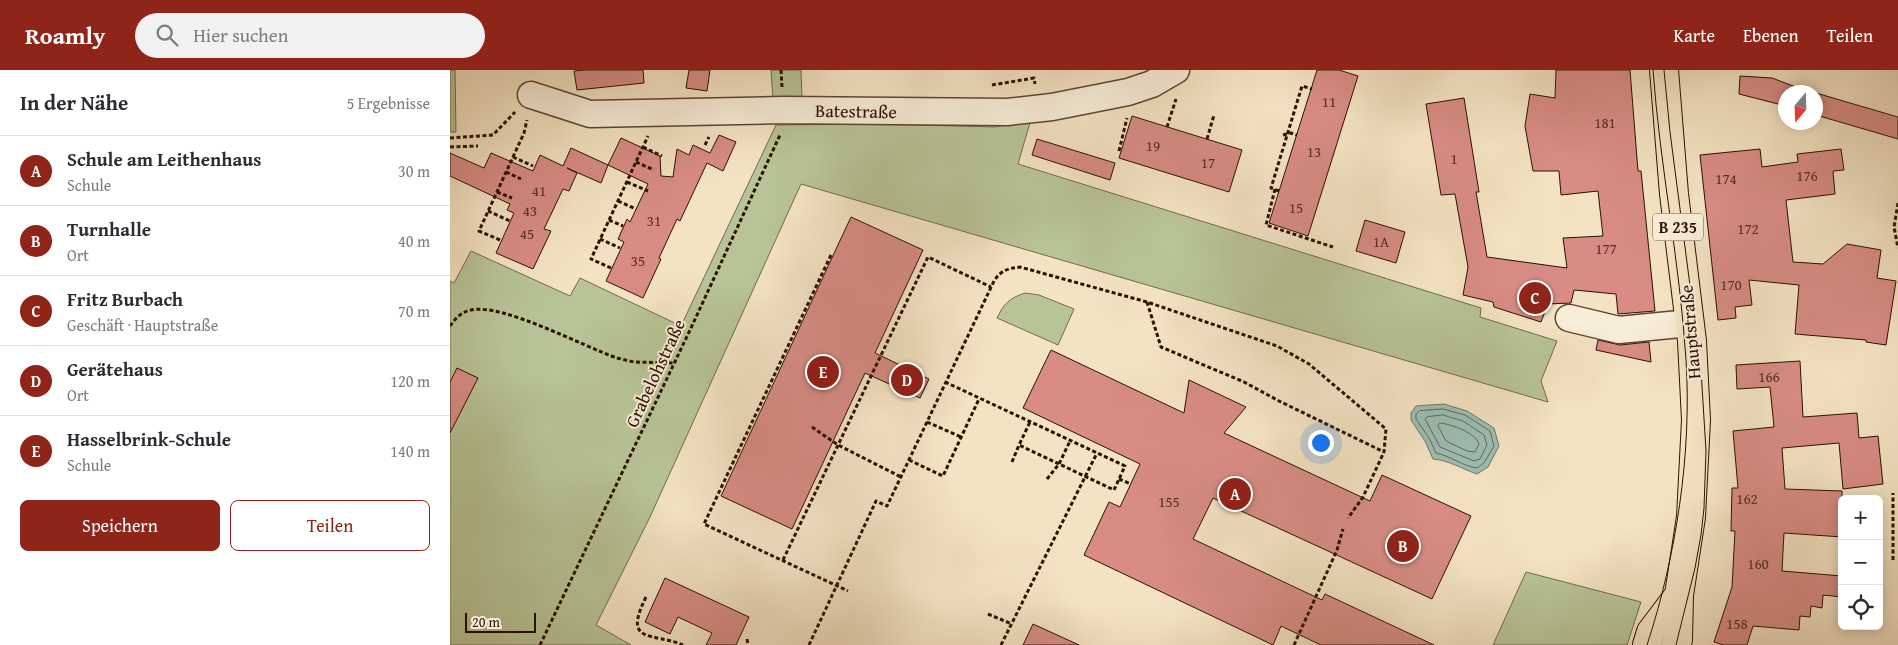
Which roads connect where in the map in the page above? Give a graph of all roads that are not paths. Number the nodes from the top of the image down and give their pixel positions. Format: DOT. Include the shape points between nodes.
graph roads {
  1 [pos="1176,70"];
  2 [pos="1664,70"];
  3 [pos="531,96"];
  4 [pos="1569,318"];
  5 [pos="1690,323"];
  6 [pos="1679,594"];
  7 [pos="1647,645"];
  8 [pos="1676,645"];
  1 -- 3 [label="street, Batestraße" via="1152,84 1128,92 1007,112 783,110 590,114"];
  2 -- 5 [label="main road, Hauptstraße / B 235" via="1674,194"];
  4 -- 5 [label="street" via="1619,330"];
  5 -- 6 [label="main road, Hauptstraße / B 235" via="1695,457"];
  6 -- 7 [label="main road, Hauptstraße / B 235" via="1652,632"];
  6 -- 8 [label="main road, Hauptstraße / B 235"];
}
